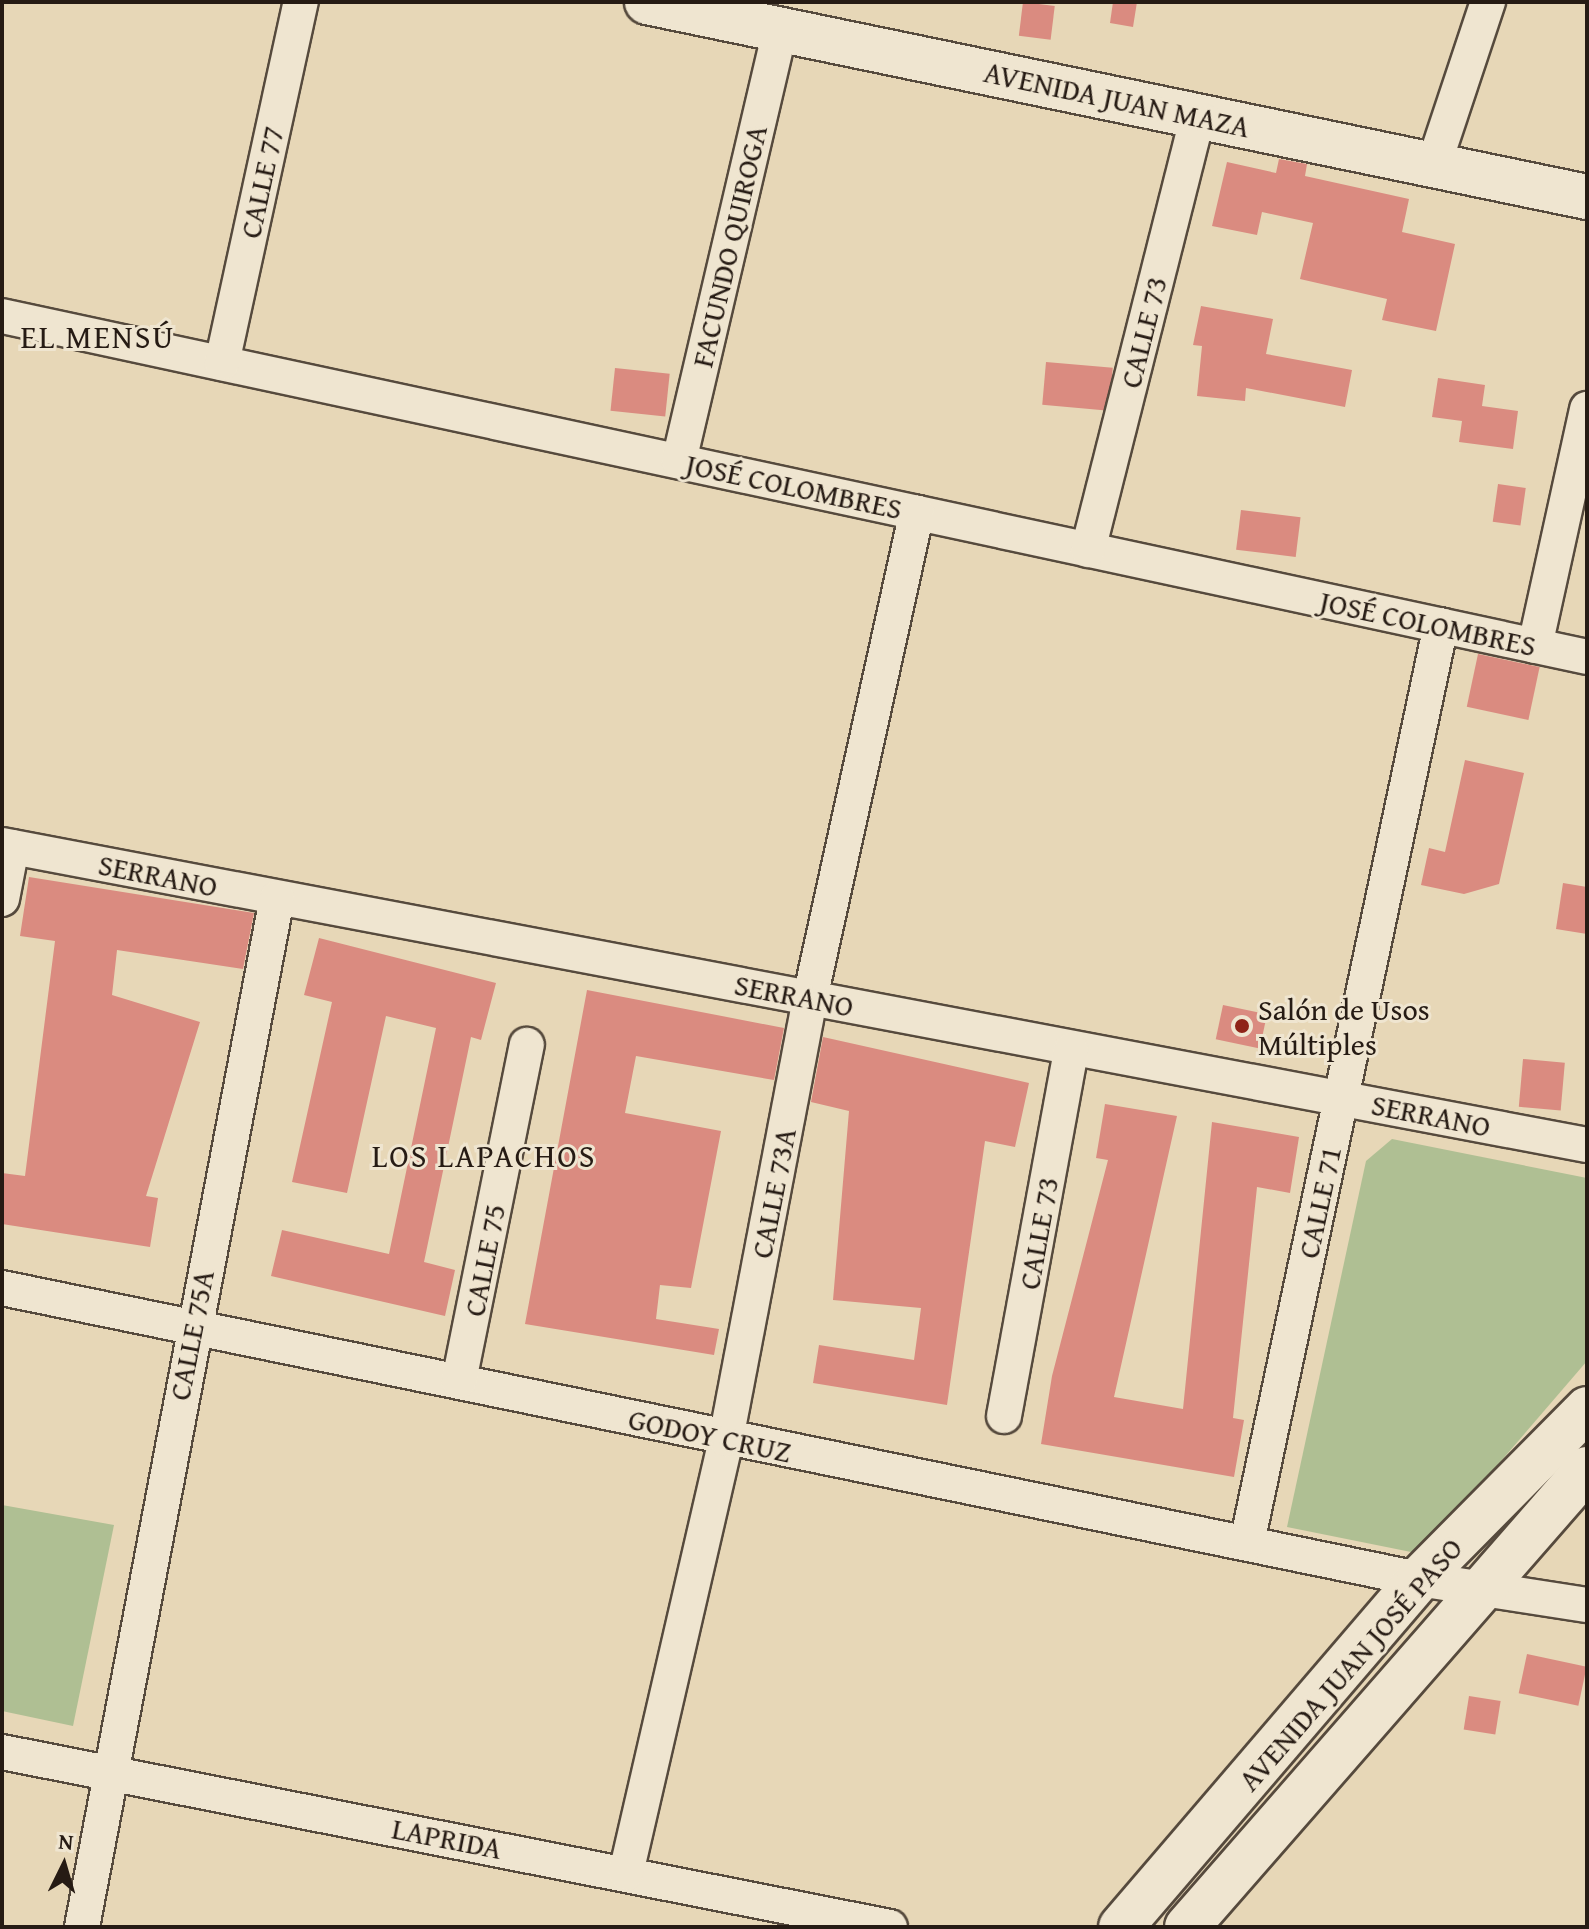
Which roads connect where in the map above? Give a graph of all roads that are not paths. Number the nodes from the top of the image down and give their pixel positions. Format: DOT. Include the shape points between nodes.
graph roads {
  1 [pos="301,2"];
  2 [pos="1488,2"];
  3 [pos="663,4"];
  4 [pos="780,30"];
  5 [pos="1198,115"];
  6 [pos="1434,164"];
  7 [pos="1587,197"];
  8 [pos="2,316"];
  9 [pos="222,363"];
  10 [pos="1587,409"];
  11 [pos="679,461"];
  12 [pos="917,513"];
  13 [pos="1088,550"];
  14 [pos="1441,625"];
  15 [pos="1535,646"];
  16 [pos="1587,657"];
  17 [pos="7,846"];
  18 [pos="277,898"];
  19 [pos="2,899"];
  20 [pos="810,998"];
  21 [pos="527,1045"];
  22 [pos="1071,1050"];
  23 [pos="1341,1098"];
  24 [pos="1587,1145"];
  25 [pos="2,1288"];
  26 [pos="192,1327"];
  27 [pos="459,1381"];
  28 [pos="1587,1409"];
  29 [pos="1004,1416"];
  30 [pos="726,1439"];
  31 [pos="1587,1469"];
  32 [pos="1247,1543"];
  33 [pos="1419,1579"];
  34 [pos="1486,1585"];
  35 [pos="1587,1605"];
  36 [pos="2,1752"];
  37 [pos="112,1774"];
  38 [pos="626,1873"];
  39 [pos="82,1927"];
  40 [pos="890,1927"];
  41 [pos="1121,1927"];
  42 [pos="1187,1927"];
  1 -- 9 [label="street, CALLE 77"];
  2 -- 6 [label="street"];
  3 -- 4 [label="main road, AVENIDA JUAN MAZA"];
  4 -- 5 [label="main road, AVENIDA JUAN MAZA"];
  4 -- 11 [label="street, FACUNDO QUIROGA"];
  5 -- 6 [label="main road, AVENIDA JUAN MAZA"];
  5 -- 13 [label="street, CALLE 73"];
  6 -- 7 [label="main road, AVENIDA JUAN MAZA"];
  8 -- 9 [label="street, JOSÉ COLOMBRES"];
  9 -- 11 [label="street, JOSÉ COLOMBRES"];
  10 -- 15 [label="street"];
  11 -- 12 [label="street, JOSÉ COLOMBRES"];
  12 -- 13 [label="street, JOSÉ COLOMBRES"];
  12 -- 20 [label="street, CALLE 73A"];
  13 -- 14 [label="street, JOSÉ COLOMBRES"];
  14 -- 15 [label="street, JOSÉ COLOMBRES"];
  14 -- 23 [label="street, CALLE 71"];
  15 -- 16 [label="street, JOSÉ COLOMBRES"];
  17 -- 18 [label="street, SERRANO"];
  17 -- 19 [label="street"];
  18 -- 20 [label="street, SERRANO"];
  18 -- 26 [label="street, CALLE 75A"];
  20 -- 22 [label="street, SERRANO"];
  20 -- 30 [label="street, CALLE 73A"];
  21 -- 27 [label="street, CALLE 75"];
  22 -- 23 [label="street, SERRANO"];
  22 -- 29 [label="street, CALLE 73"];
  23 -- 24 [label="street, SERRANO"];
  23 -- 32 [label="street, CALLE 71"];
  25 -- 26 [label="street, GODOY CRUZ"];
  26 -- 27 [label="street, GODOY CRUZ"];
  26 -- 37 [label="street, CALLE 75A"];
  27 -- 30 [label="street, GODOY CRUZ"];
  28 -- 33 [label="main road, AVENIDA JUAN JOSÉ PASO"];
  30 -- 32 [label="street, GODOY CRUZ"];
  30 -- 38 [label="street, CALLE 73A"];
  31 -- 34 [label="main road, AVENIDA JUAN JOSÉ PASO"];
  32 -- 33 [label="street, GODOY CRUZ"];
  33 -- 34 [label="street, GODOY CRUZ"];
  33 -- 41 [label="main road, AVENIDA JUAN JOSÉ PASO"];
  34 -- 35 [label="street"];
  34 -- 42 [label="main road, AVENIDA JUAN JOSÉ PASO"];
  36 -- 37 [label="street, LAPRIDA"];
  37 -- 38 [label="street, LAPRIDA"];
  37 -- 39 [label="street, CALLE 75A"];
  38 -- 40 [label="street, LAPRIDA"];
}
